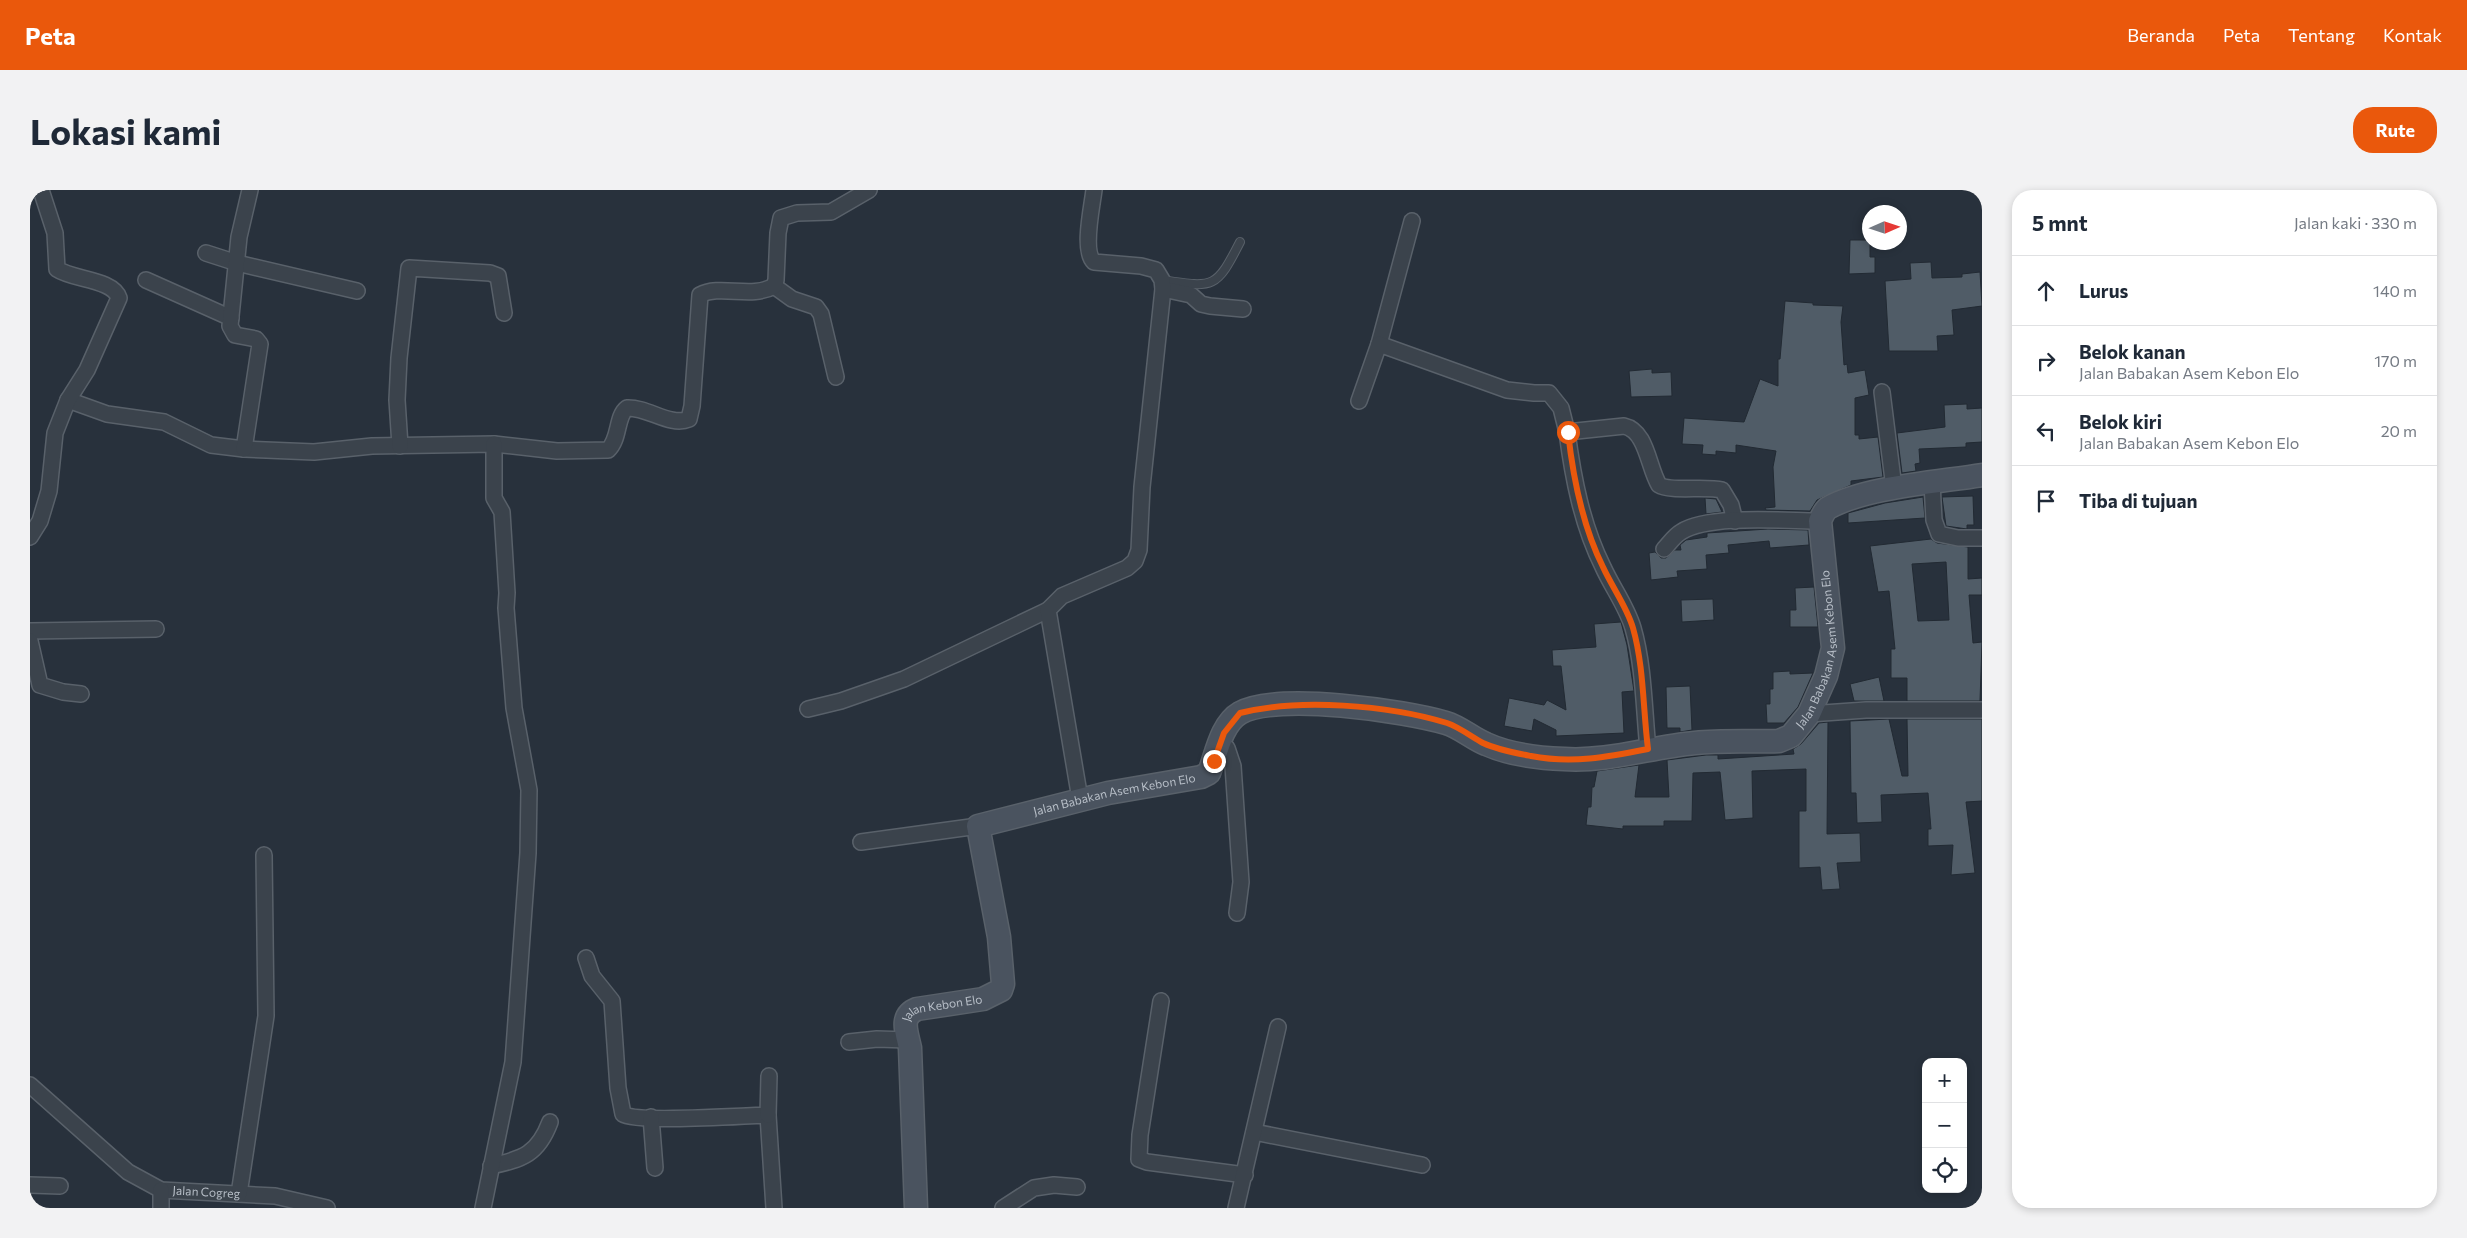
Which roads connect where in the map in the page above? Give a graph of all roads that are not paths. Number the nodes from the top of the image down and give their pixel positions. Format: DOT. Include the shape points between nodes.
graph roads {
  1 [pos="41,190"];
  2 [pos="250,190"];
  3 [pos="869,190"];
  4 [pos="1094,190"];
  5 [pos="1412,221"];
  6 [pos="1240,242"];
  7 [pos="206,253"];
  8 [pos="237,263"];
  9 [pos="146,280"];
  10 [pos="1162,285"];
  11 [pos="774,286"];
  12 [pos="357,291"];
  13 [pos="1243,309"];
  14 [pos="504,313"];
  15 [pos="231,318"];
  16 [pos="1379,344"];
  17 [pos="836,377"];
  18 [pos="1882,392"];
  19 [pos="68,400"];
  20 [pos="1360,401"];
  21 [pos="1568,432"];
  22 [pos="494,444"];
  23 [pos="400,446"];
  24 [pos="244,449"];
  25 [pos="1982,476"];
  26 [pos="1932,483"];
  27 [pos="1894,488"];
  28 [pos="1735,521"];
  29 [pos="1820,521"];
  30 [pos="30,537"];
  31 [pos="1982,538"];
  32 [pos="1664,549"];
  33 [pos="1048,610"];
  34 [pos="156,629"];
  35 [pos="30,631"];
  36 [pos="30,641"];
  37 [pos="81,694"];
  38 [pos="808,709"];
  39 [pos="1982,710"];
  40 [pos="1809,714"];
  41 [pos="1219,743"];
  42 [pos="1648,749"];
  43 [pos="1080,800"];
  44 [pos="978,826"];
  45 [pos="861,842"];
  46 [pos="264,855"];
  47 [pos="1237,913"];
  48 [pos="586,958"];
  49 [pos="1161,1001"];
  50 [pos="1278,1027"];
  51 [pos="908,1040"];
  52 [pos="849,1042"];
  53 [pos="769,1076"];
  54 [pos="30,1085"];
  55 [pos="768,1115"];
  56 [pos="651,1117"];
  57 [pos="550,1122"];
  58 [pos="1254,1132"];
  59 [pos="1422,1165"];
  60 [pos="491,1166"];
  61 [pos="656,1168"];
  62 [pos="1245,1175"];
  63 [pos="30,1185"];
  64 [pos="60,1186"];
  65 [pos="1077,1187"];
  66 [pos="161,1190"];
  67 [pos="239,1194"];
  68 [pos="161,1208"];
  69 [pos="327,1208"];
  70 [pos="483,1208"];
  71 [pos="774,1208"];
  72 [pos="916,1208"];
  73 [pos="1003,1208"];
  74 [pos="1236,1208"];
  1 -- 19 [label="street" via="55,233 57,269 115,290 119,298 87,370"];
  2 -- 8 [label="street" via="239,237"];
  3 -- 11 [label="street" via="831,212 797,213 781,218"];
  4 -- 10 [label="street" via="1089,257 1094,262 1149,267 1156,270"];
  5 -- 16 [label="street"];
  6 -- 10 [label="lane" via="1216,281 1206,285"];
  7 -- 8 [label="street"];
  8 -- 12 [label="street"];
  8 -- 15 [label="street"];
  9 -- 15 [label="street"];
  10 -- 13 [label="street" via="1191,295 1201,304"];
  10 -- 33 [label="street" via="1142,487 1141,536 1135,561 1127,568 1062,596"];
  11 -- 17 [label="street" via="784,295 816,308 821,314"];
  11 -- 22 [label="street" via="754,292 708,292 700,295 689,419 677,421 628,408 621,415 614,445 600,452"];
  14 -- 23 [label="street" via="498,276 409,268 399,358"];
  15 -- 24 [label="street" via="233,333 256,339 260,344"];
  16 -- 20 [label="street"];
  16 -- 21 [label="street" via="1507,390 1549,393 1561,408"];
  18 -- 27 [label="street"];
  19 -- 24 [label="street" via="107,414 164,422 211,445"];
  19 -- 30 [label="street" via="55,433 49,491 40,522"];
  21 -- 28 [label="street" via="1629,427 1638,434 1659,485 1722,490"];
  21 -- 42 [label="street" via="1570,460 1583,520 1602,567 1633,627"];
  22 -- 23 [label="street"];
  22 -- 60 [label="street" via="494,498 502,512 514,708 529,790 525,924 513,1062"];
  23 -- 24 [label="street" via="314,452"];
  25 -- 26 [label="street"];
  26 -- 27 [label="street"];
  26 -- 31 [label="street" via="1934,520 1939,534"];
  27 -- 29 [label="street" via="1827,509"];
  28 -- 29 [label="street"];
  28 -- 32 [label="street" via="1708,523 1680,532"];
  29 -- 40 [label="street, Jalan Babakan Asem Kebon Elo" via="1833,648 1826,676"];
  33 -- 38 [label="street" via="904,679"];
  33 -- 43 [label="street"];
  34 -- 35 [label="street"];
  36 -- 37 [label="street" via="40,685"];
  39 -- 40 [label="street" via="1876,709"];
  40 -- 42 [label="street, Jalan Babakan Asem Kebon Elo" via="1791,736 1779,741 1696,743"];
  41 -- 42 [label="street, Jalan Babakan Asem Kebon Elo" via="1240,713 1282,705 1312,704 1379,710 1449,723 1486,744 1533,757 1595,760"];
  41 -- 43 [label="street, Jalan Babakan Asem Kebon Elo" via="1209,773 1201,777"];
  41 -- 47 [label="street" via="1227,748 1233,766 1240,882"];
  43 -- 44 [label="street, Jalan Babakan Asem Kebon Elo"];
  44 -- 45 [label="street"];
  44 -- 51 [label="street, Jalan Kebon Elo" via="999,937 1003,984 1001,990 983,999 911,1012 905,1026"];
  46 -- 67 [label="street" via="266,1016"];
  48 -- 56 [label="street" via="592,976 612,1001 621,1112 630,1118"];
  49 -- 62 [label="street" via="1139,1159"];
  50 -- 58 [label="street"];
  51 -- 52 [label="street"];
  51 -- 72 [label="street, Jalan Kebon Elo"];
  53 -- 55 [label="street"];
  54 -- 66 [label="street, Jalan Cogreg" via="128,1172"];
  55 -- 56 [label="street"];
  55 -- 71 [label="street"];
  56 -- 61 [label="street"];
  57 -- 60 [label="street" via="534,1149 523,1157"];
  58 -- 59 [label="street"];
  58 -- 62 [label="street"];
  60 -- 70 [label="street"];
  62 -- 74 [label="street"];
  63 -- 64 [label="street"];
  65 -- 73 [label="street" via="1054,1185 1034,1188"];
  66 -- 67 [label="street, Jalan Cogreg"];
  66 -- 68 [label="street"];
  67 -- 69 [label="street, Jalan Cogreg" via="275,1196"];
}
